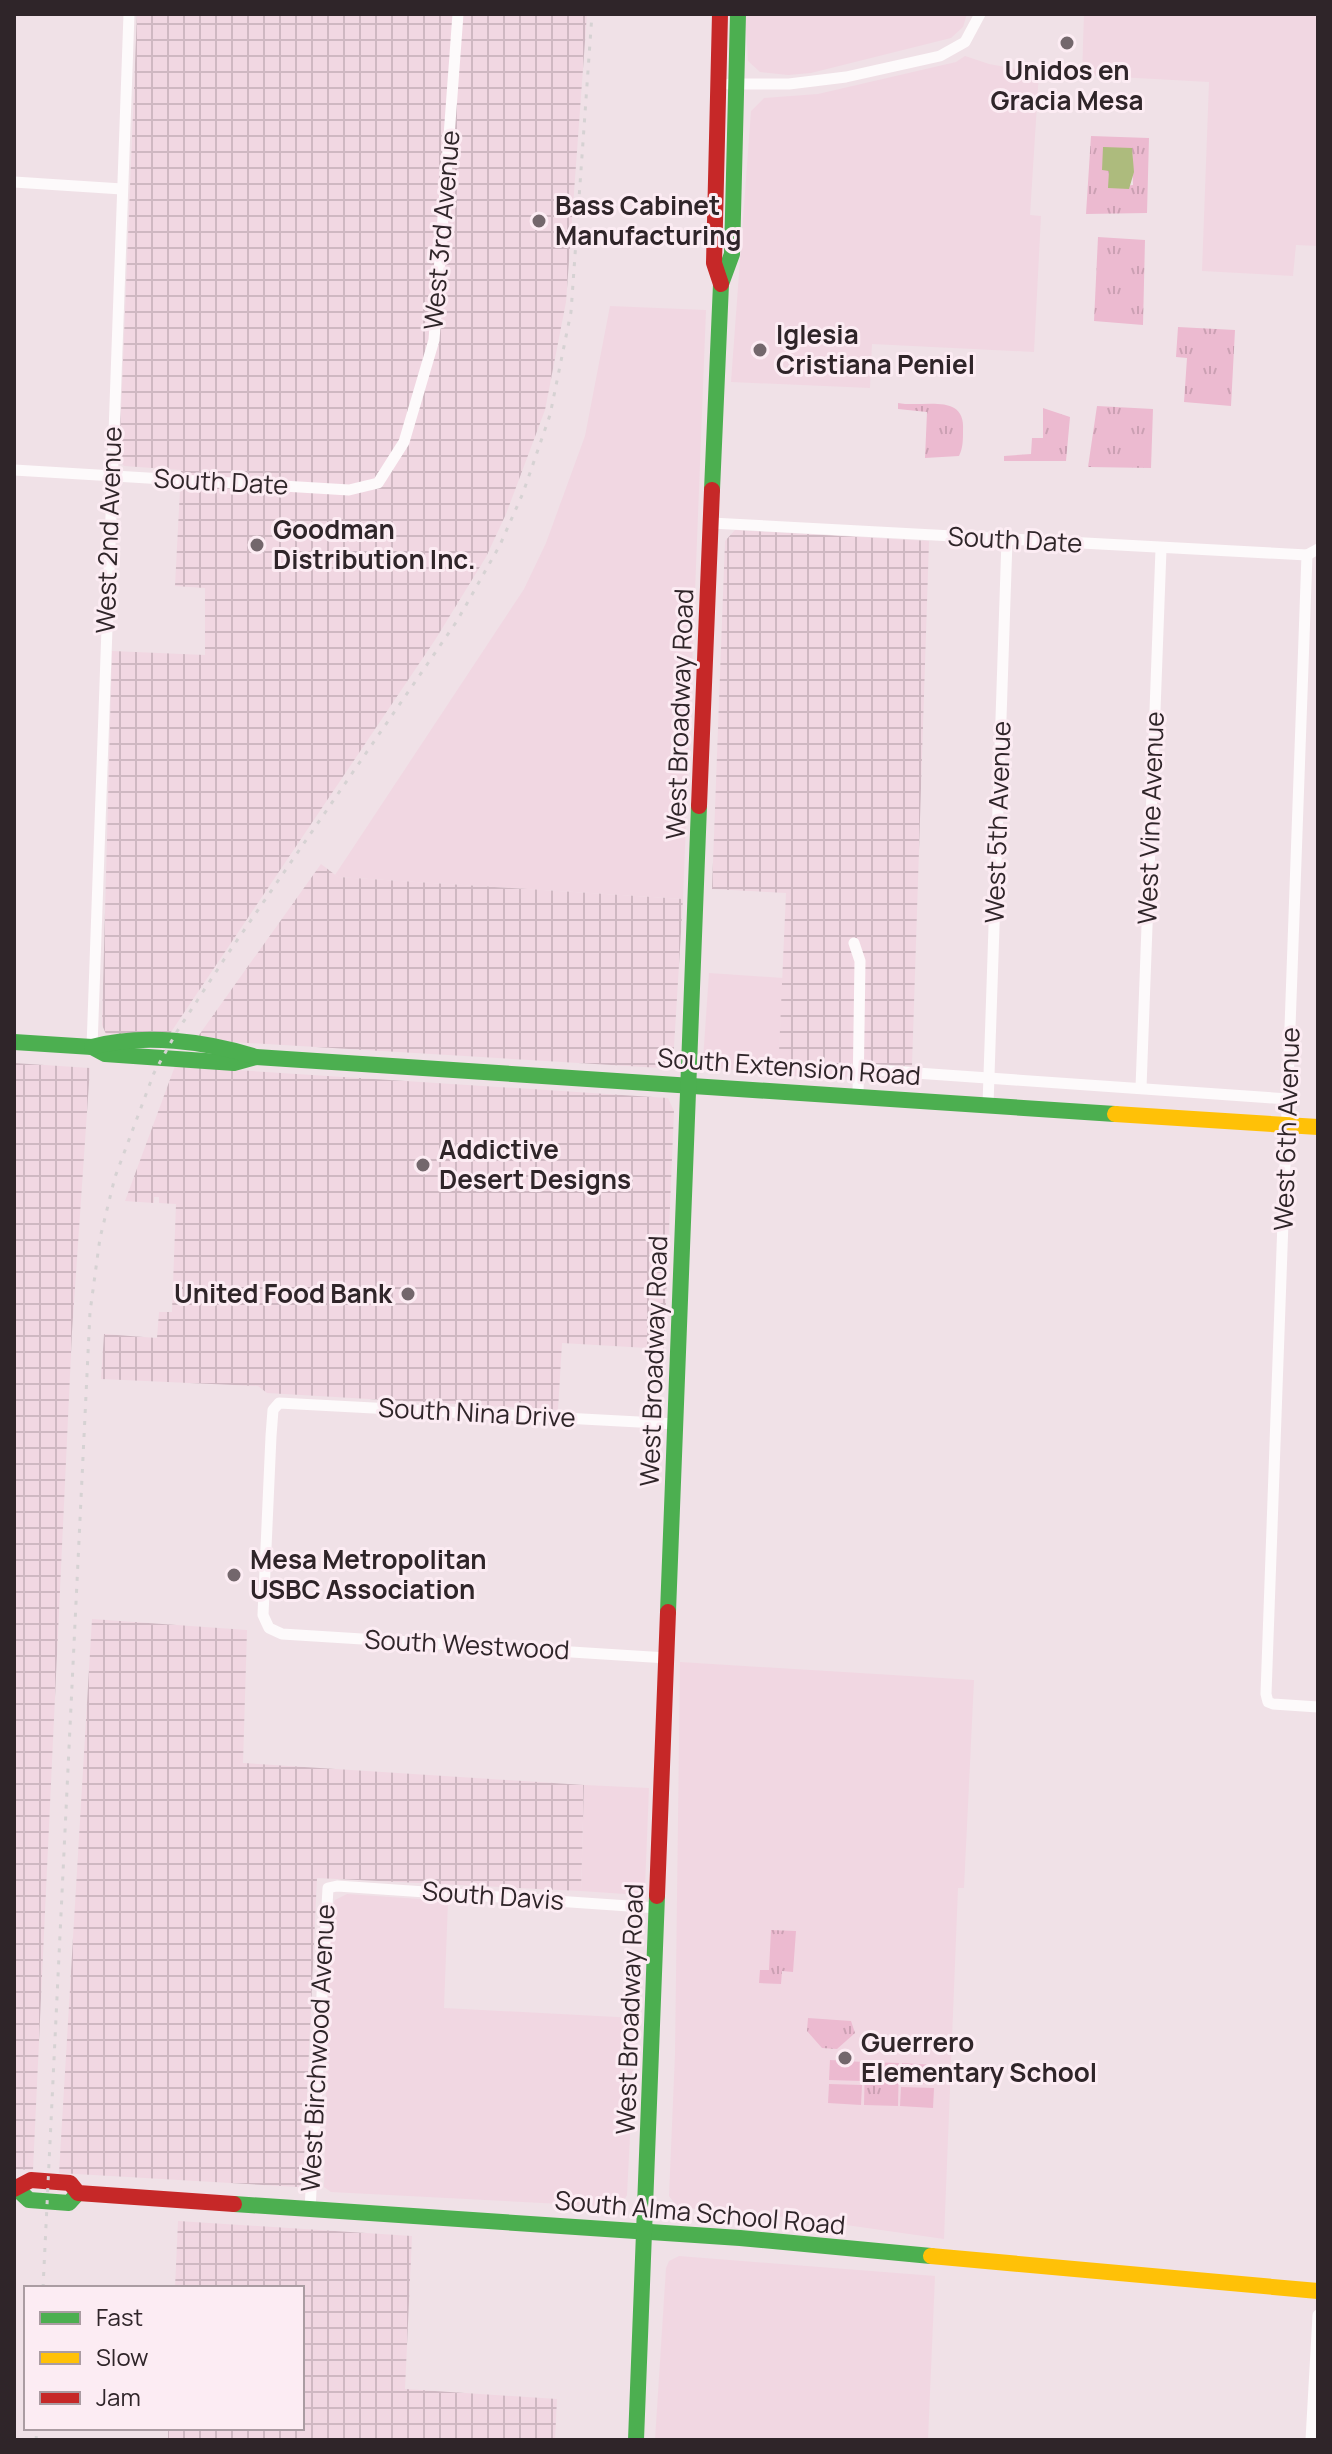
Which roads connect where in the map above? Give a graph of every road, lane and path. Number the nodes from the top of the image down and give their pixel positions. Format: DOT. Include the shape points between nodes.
graph roads {
  1 [pos="129,14"];
  2 [pos="458,14"];
  3 [pos="720,14"];
  4 [pos="738,14"];
  5 [pos="980,14"];
  6 [pos="719,84"];
  7 [pos="738,84"];
  8 [pos="14,182"];
  9 [pos="122,189"];
  10 [pos="721,284"];
  11 [pos="14,470"];
  12 [pos="110,476"];
  13 [pos="378,483"];
  14 [pos="711,523"];
  15 [pos="1007,540"];
  16 [pos="1161,549"];
  17 [pos="1312,552"];
  18 [pos="854,943"];
  19 [pos="14,1042"];
  20 [pos="92,1047"];
  21 [pos="859,1069"];
  22 [pos="989,1078"];
  23 [pos="688,1083"];
  24 [pos="1141,1088"];
  25 [pos="858,1096"];
  26 [pos="1288,1099"];
  27 [pos="988,1105"];
  28 [pos="1287,1125"];
  29 [pos="1318,1127"];
  30 [pos="676,1424"];
  31 [pos="269,1628"];
  32 [pos="667,1658"];
  33 [pos="1318,1707"];
  34 [pos="328,1888"];
  35 [pos="658,1908"];
  36 [pos="16,2189"];
  37 [pos="310,2209"];
  38 [pos="646,2231"];
  39 [pos="1318,2291"];
  40 [pos="1318,2315"];
  41 [pos="636,2440"];
  42 [pos="1311,2440"];
  1 -- 9 [label="street, West 2nd Avenue"];
  2 -- 13 [label="street, West 3rd Avenue" via="434,340 404,442"];
  3 -- 6 [label="main road, West Broadway Road"];
  4 -- 7 [label="main road, West Broadway Road"];
  5 -- 7 [label="street" via="965,42 947,54 846,77"];
  6 -- 7 [label="street"];
  6 -- 10 [label="main road, West Broadway Road" via="714,263"];
  7 -- 10 [label="main road, West Broadway Road" via="732,254"];
  8 -- 9 [label="street"];
  9 -- 12 [label="street, West 2nd Avenue"];
  10 -- 14 [label="main road, West Broadway Road"];
  11 -- 12 [label="street, South Date"];
  12 -- 13 [label="street, South Date" via="349,490"];
  12 -- 20 [label="street, West 2nd Avenue"];
  14 -- 15 [label="street, South Date"];
  14 -- 23 [label="main road, West Broadway Road"];
  15 -- 16 [label="street, South Date"];
  15 -- 22 [label="street, West 5th Avenue"];
  16 -- 17 [label="street, South Date"];
  16 -- 24 [label="street, West Vine Avenue"];
  17 -- 26 [label="street, West 6th Avenue"];
  18 -- 21 [label="street" via="860,961"];
  19 -- 20 [label="main road, South Extension Road"];
  20 -- 23 [label="main road, South Extension Road" via="105,1054 234,1063 256,1057"];
  21 -- 22 [label="street, South Extension Road"];
  21 -- 25 [label="street"];
  22 -- 24 [label="street, South Extension Road"];
  22 -- 27 [label="street, West 5th Avenue"];
  23 -- 25 [label="main road, South Extension Road"];
  23 -- 30 [label="main road, West Broadway Road"];
  24 -- 26 [label="street, South Extension Road"];
  25 -- 27 [label="main road, South Extension Road"];
  26 -- 28 [label="street, West 6th Avenue"];
  27 -- 28 [label="main road, South Extension Road"];
  28 -- 29 [label="main road, South Extension Road"];
  28 -- 33 [label="street, West 6th Avenue" via="1266,1694 1268,1702"];
  30 -- 31 [label="street, South Nina Drive" via="279,1403 273,1410 263,1615"];
  30 -- 32 [label="main road, West Broadway Road"];
  31 -- 32 [label="street, South Westwood" via="282,1634"];
  32 -- 35 [label="main road, West Broadway Road"];
  34 -- 35 [label="street, South Davis"];
  34 -- 37 [label="street, West Birchwood Avenue"];
  35 -- 38 [label="main road, West Broadway Road"];
  36 -- 37 [label="main road, South Alma School Road" via="38,2201 69,2203 78,2193"];
  37 -- 38 [label="main road, South Alma School Road"];
  38 -- 39 [label="main road, South Alma School Road"];
  38 -- 41 [label="main road, West Broadway Road"];
  40 -- 42 [label="street"];
}
